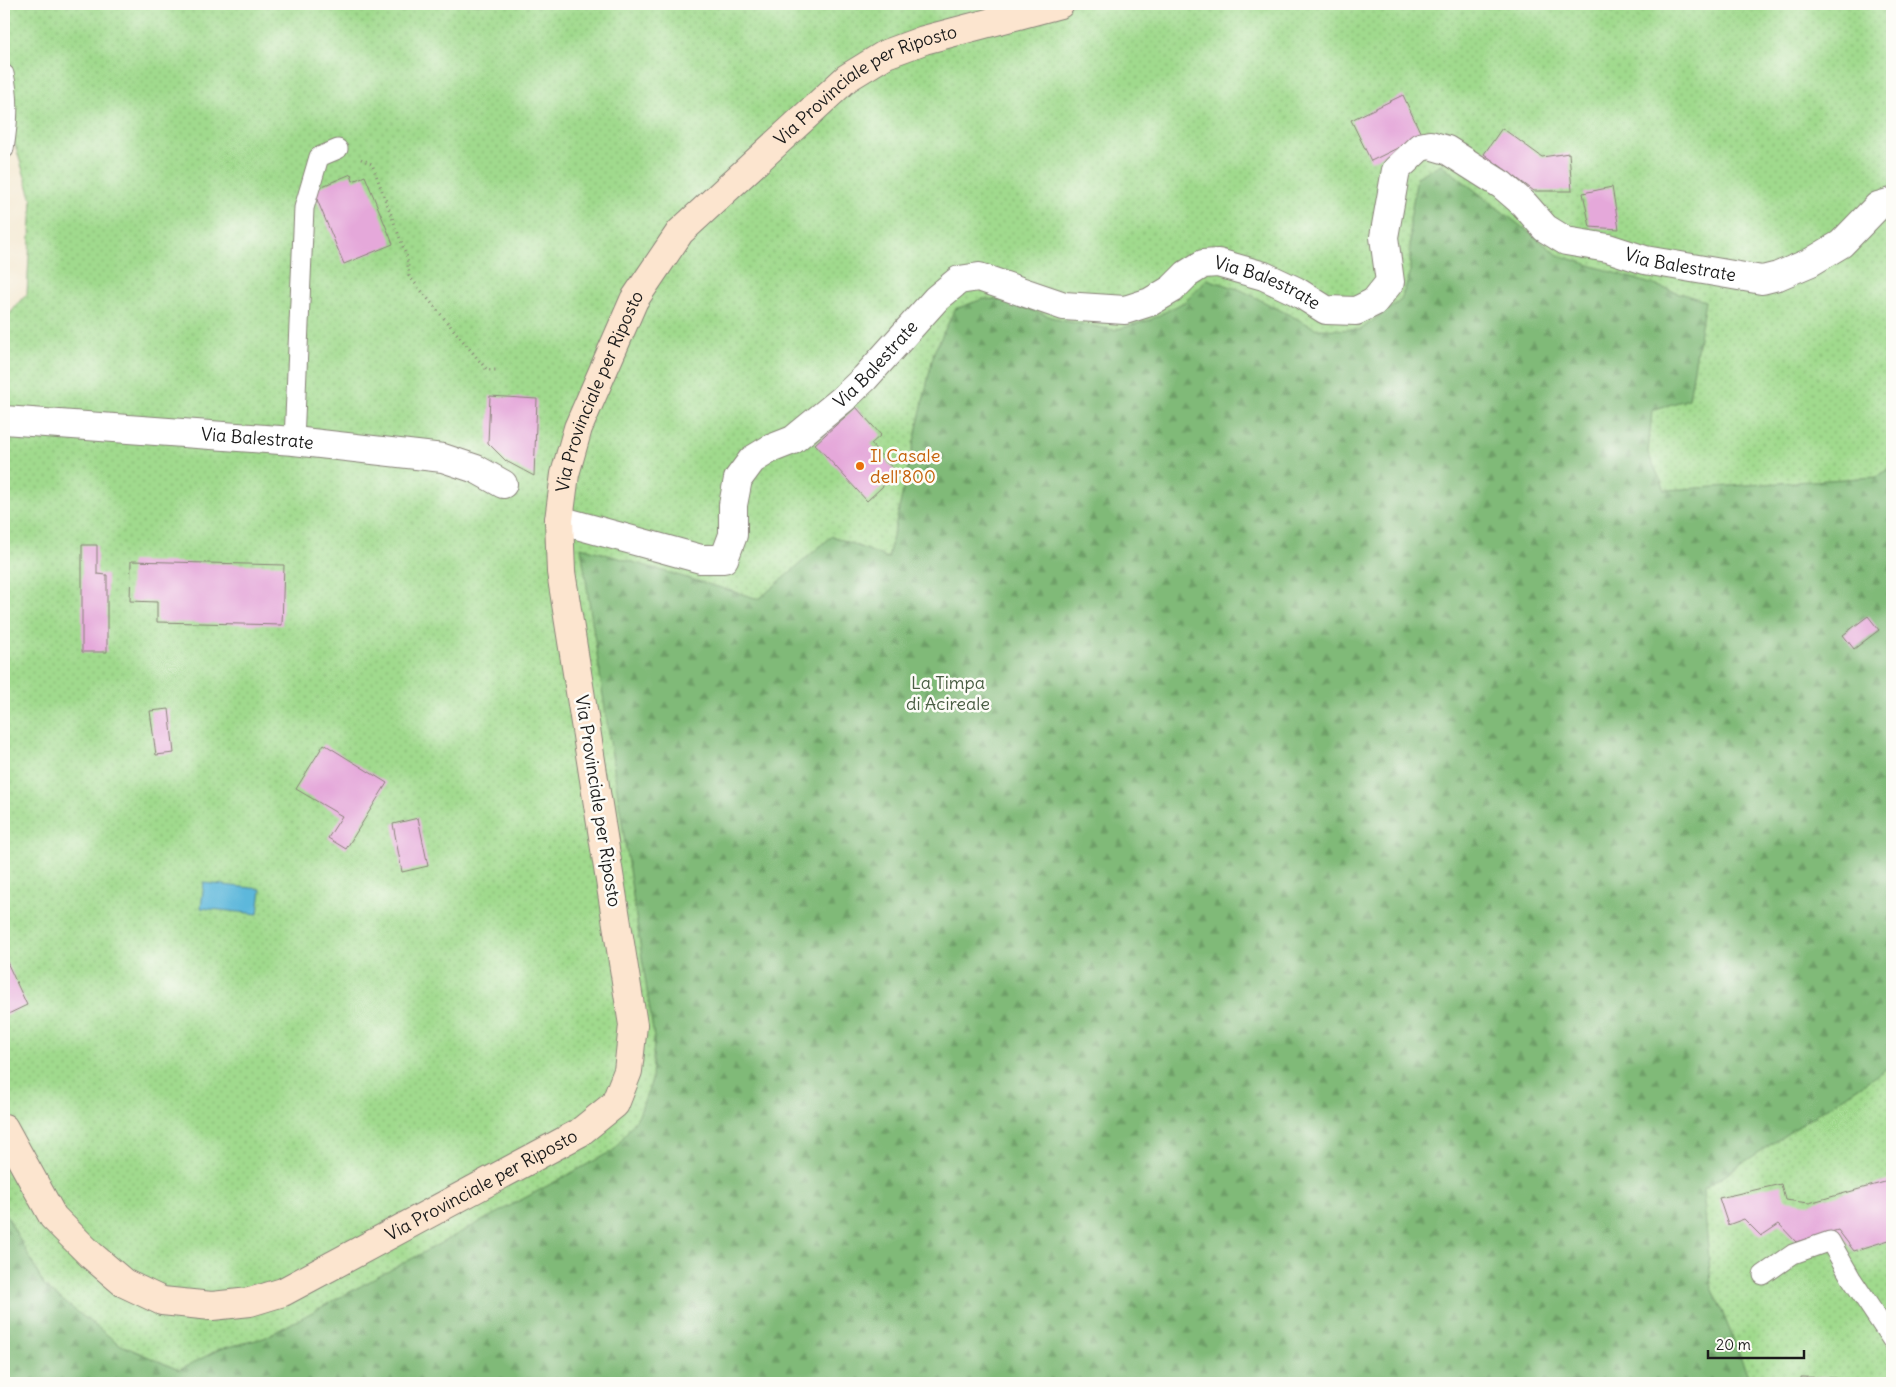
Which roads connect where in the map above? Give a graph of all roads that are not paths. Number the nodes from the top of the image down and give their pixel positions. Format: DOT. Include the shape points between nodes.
graph roads {
  1 [pos="1060,4"];
  2 [pos="4,74"];
  3 [pos="4,149"];
  4 [pos="338,149"];
  5 [pos="1892,202"];
  6 [pos="4,420"];
  7 [pos="294,441"];
  8 [pos="503,484"];
  9 [pos="559,520"];
  10 [pos="4,1128"];
  11 [pos="1763,1276"];
  12 [pos="1892,1340"];
  1 -- 9 [label="street, Via Provinciale per Riposto" via="924,40 878,59 847,78 680,232 634,300 578,428 565,474"];
  2 -- 3 [label="lane" via="8,117"];
  4 -- 7 [label="lane" via="319,156 304,208"];
  5 -- 9 [label="street, Via Balestrate" via="1878,206 1833,249 1811,262 1762,280 1645,260 1608,248 1566,241 1545,228 1502,185 1447,150 1430,144 1420,147 1396,170 1384,237 1390,282 1374,302 1356,312 1326,310 1264,276 1218,263 1203,264 1150,302 1125,310 1064,306 979,277 959,280 936,299 843,398 793,440 752,460 738,478 732,535 724,559 701,559"];
  6 -- 7 [label="street, Via Balestrate"];
  7 -- 8 [label="street, Via Balestrate" via="443,458 476,469"];
  9 -- 10 [label="street, Via Provinciale per Riposto" via="561,572 633,1025 628,1070 615,1104 579,1133 283,1292 250,1302 212,1306 162,1301 124,1283 91,1255 54,1217"];
  11 -- 12 [label="lane" via="1793,1254 1830,1241"];
}
